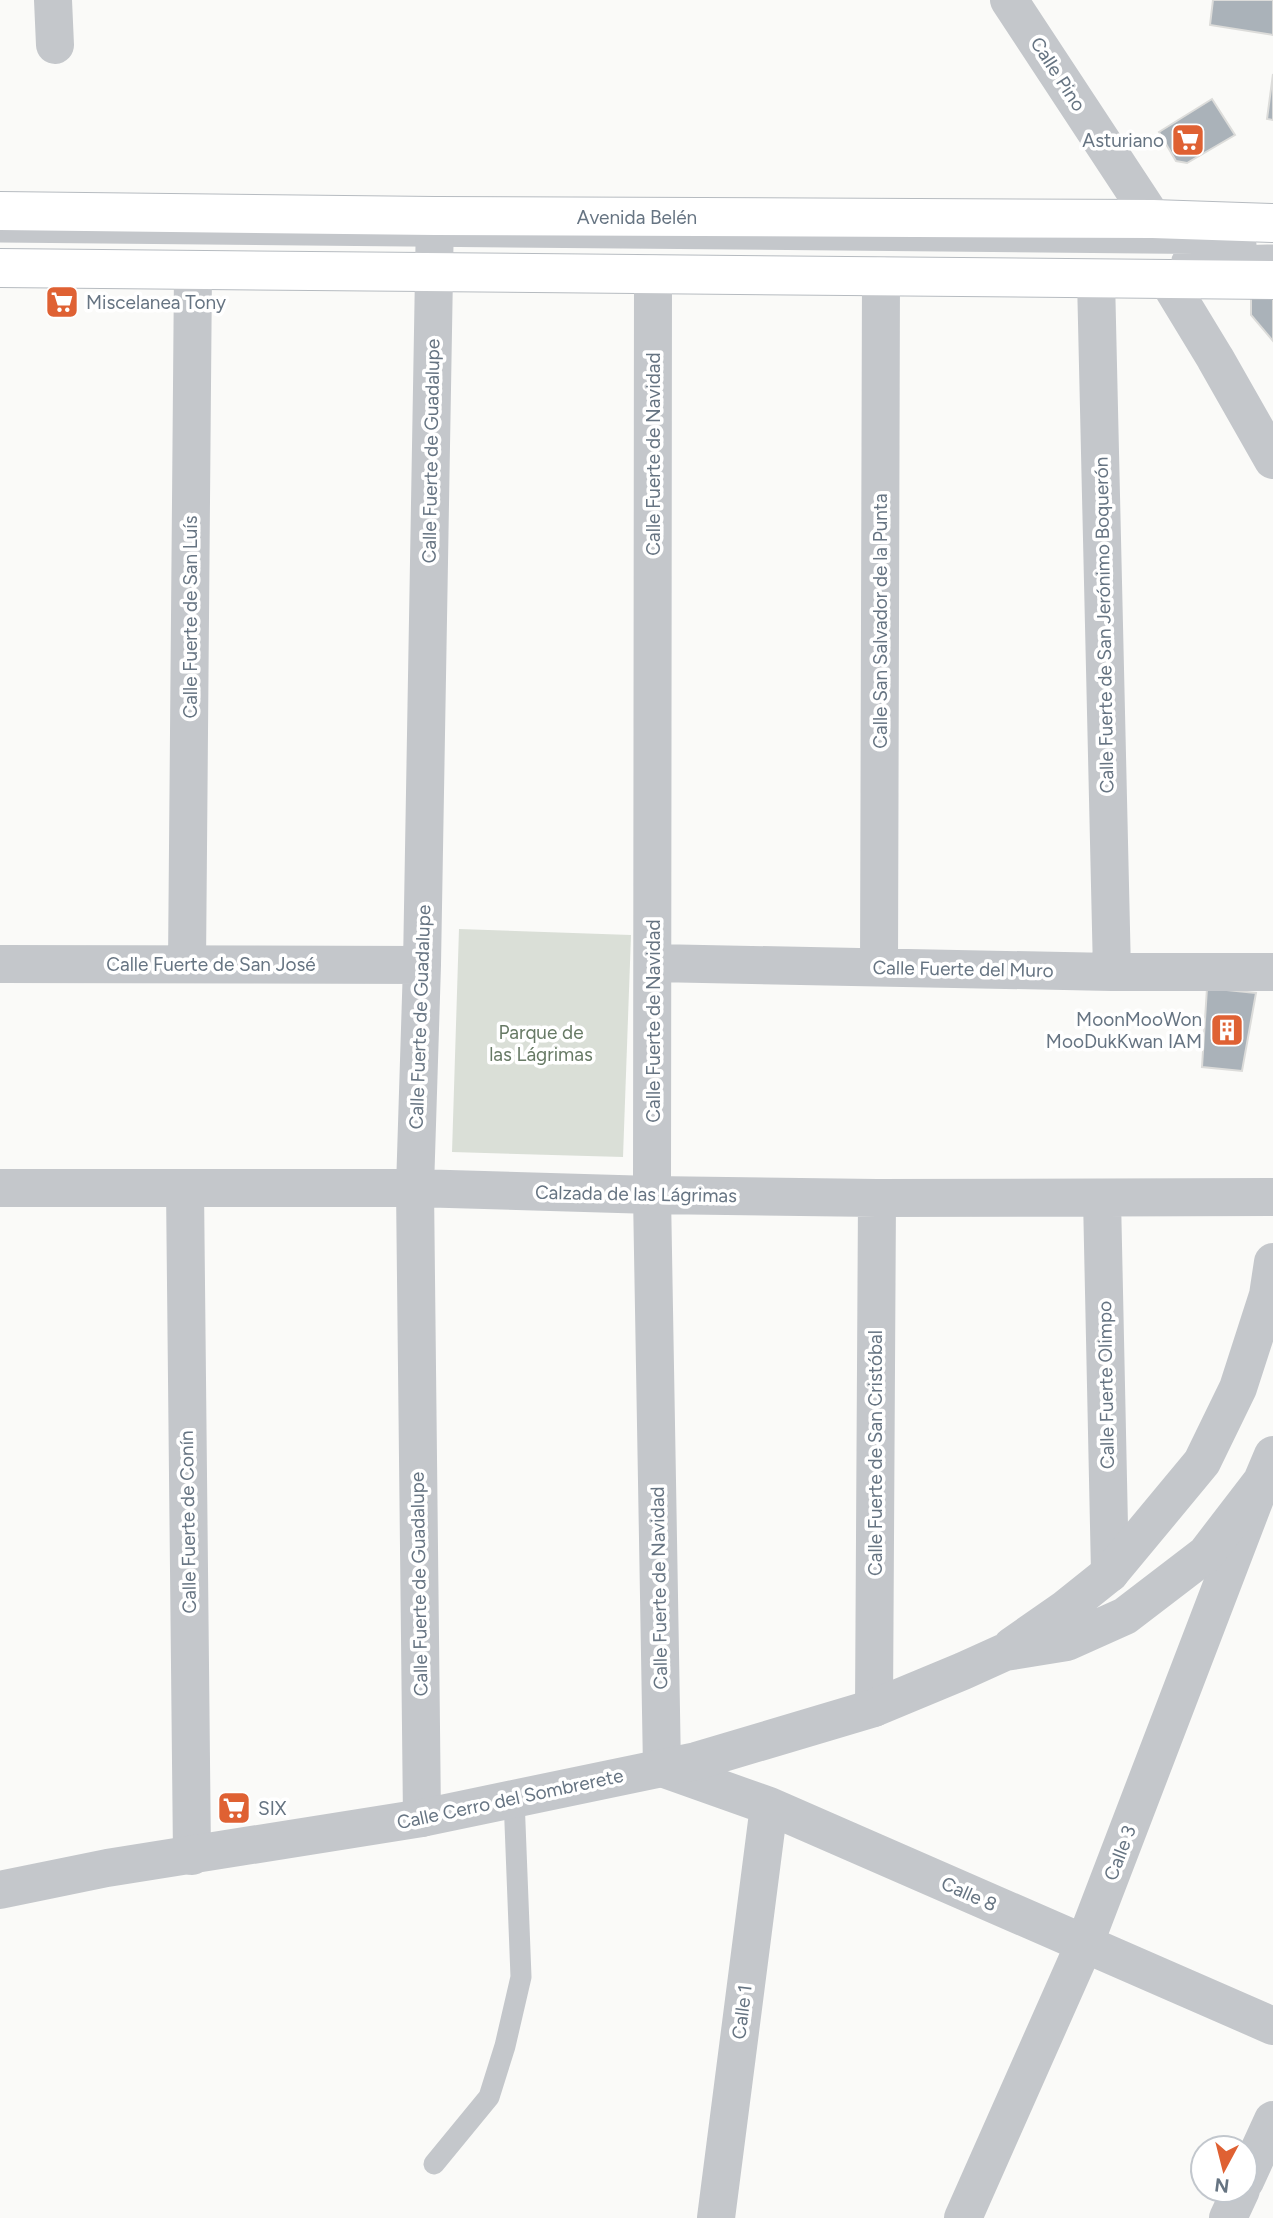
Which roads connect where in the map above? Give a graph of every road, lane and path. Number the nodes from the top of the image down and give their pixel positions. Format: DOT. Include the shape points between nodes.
graph roads {
  1 [pos="53,0"];
  2 [pos="1009,0"];
  3 [pos="55,45"];
  4 [pos="0,211"];
  5 [pos="1153,219"];
  6 [pos="1273,223"];
  7 [pos="0,232"];
  8 [pos="435,245"];
  9 [pos="1273,245"];
  10 [pos="0,251"];
  11 [pos="1273,255"];
  12 [pos="0,268"];
  13 [pos="193,270"];
  14 [pos="653,274"];
  15 [pos="881,276"];
  16 [pos="1096,279"];
  17 [pos="1167,279"];
  18 [pos="1273,280"];
  19 [pos="1273,460"];
  20 [pos="654,963"];
  21 [pos="0,964"];
  22 [pos="187,964"];
  23 [pos="422,965"];
  24 [pos="879,967"];
  25 [pos="1112,972"];
  26 [pos="1273,972"];
  27 [pos="0,1188"];
  28 [pos="185,1188"];
  29 [pos="415,1188"];
  30 [pos="652,1195"];
  31 [pos="877,1198"];
  32 [pos="1102,1198"];
  33 [pos="1273,1198"];
  34 [pos="1273,1262"];
  35 [pos="1267,1468"];
  36 [pos="1111,1573"];
  37 [pos="1004,1651"];
  38 [pos="873,1708"];
  39 [pos="662,1768"];
  40 [pos="514,1798"];
  41 [pos="769,1806"];
  42 [pos="422,1818"];
  43 [pos="192,1856"];
  44 [pos="0,1890"];
  45 [pos="1084,1945"];
  46 [pos="1273,2026"];
  47 [pos="1273,2120"];
  48 [pos="1259,2150"];
  49 [pos="434,2164"];
  50 [pos="726,2214"];
  51 [pos="963,2218"];
  1 -- 3 [label="street"];
  2 -- 5 [label="street, Calle Pino"];
  4 -- 8 [label="main road, Avenida Belén"];
  5 -- 6 [label="main road, Avenida Belén"];
  5 -- 8 [label="main road, Avenida Belén"];
  7 -- 8 [label="lane"];
  8 -- 9 [label="lane"];
  8 -- 10 [label="lane"];
  8 -- 11 [label="lane" via="1194,260"];
  8 -- 13 [label="main road, Avenida Belén"];
  8 -- 14 [label="main road, Avenida Belén"];
  8 -- 23 [label="street, Calle Fuerte de Guadalupe"];
  12 -- 13 [label="main road, Avenida Belén"];
  13 -- 22 [label="street, Calle Fuerte de San Luís"];
  14 -- 15 [label="main road, Avenida Belén"];
  14 -- 20 [label="street, Calle Fuerte de Navidad"];
  15 -- 16 [label="main road, Avenida Belén"];
  15 -- 24 [label="street, Calle San Salvador de la Punta"];
  16 -- 17 [label="main road, Avenida Belén"];
  16 -- 25 [label="street, Calle Fuerte de San Jerónimo Boquerón"];
  17 -- 18 [label="main road, Avenida Belén"];
  17 -- 19 [label="street"];
  20 -- 24 [label="street, Calle Fuerte del Muro"];
  20 -- 30 [label="street, Calle Fuerte de Navidad"];
  21 -- 22 [label="street, Calle Fuerte de San José"];
  22 -- 23 [label="street, Calle Fuerte de San José"];
  23 -- 29 [label="street, Calle Fuerte de Guadalupe"];
  24 -- 25 [label="street, Calle Fuerte del Muro"];
  25 -- 26 [label="street, Calle Fuerte del Muro"];
  27 -- 28 [label="street, Calzada de las Lágrimas"];
  28 -- 29 [label="street, Calzada de las Lágrimas"];
  28 -- 43 [label="street, Calle Fuerte de Conín"];
  29 -- 30 [label="street, Calzada de las Lágrimas"];
  29 -- 42 [label="street, Calle Fuerte de Guadalupe"];
  30 -- 31 [label="street, Calzada de las Lágrimas"];
  30 -- 39 [label="street, Calle Fuerte de Navidad"];
  31 -- 32 [label="street, Calzada de las Lágrimas"];
  31 -- 38 [label="street, Calle Fuerte de San Cristóbal"];
  32 -- 33 [label="street, Calzada de las Lágrimas"];
  32 -- 36 [label="street, Calle Fuerte Olimpo"];
  34 -- 36 [label="street, Calle Cerro del Sombrerete" via="1268,1295 1238,1388 1202,1462"];
  35 -- 37 [label="street, Calle Cerro del Sombrerete" via="1206,1554 1125,1616 1067,1642"];
  35 -- 45 [label="street, Calle 3"];
  36 -- 37 [label="street, Calle Cerro del Sombrerete"];
  37 -- 38 [label="street, Calle Cerro del Sombrerete"];
  38 -- 39 [label="street, Calle Cerro del Sombrerete"];
  39 -- 40 [label="street, Calle Cerro del Sombrerete"];
  39 -- 41 [label="street, Calle 8"];
  40 -- 42 [label="street, Calle Cerro del Sombrerete"];
  40 -- 49 [label="lane" via="521,1977 488,2096"];
  41 -- 45 [label="street, Calle 8"];
  41 -- 50 [label="street, Calle 1"];
  42 -- 43 [label="street, Calle Cerro del Sombrerete"];
  43 -- 44 [label="street, Calle Cerro del Sombrerete"];
  45 -- 46 [label="street, Calle 8"];
  45 -- 51 [label="street, Calle 3"];
  47 -- 48 [label="street"];
}
